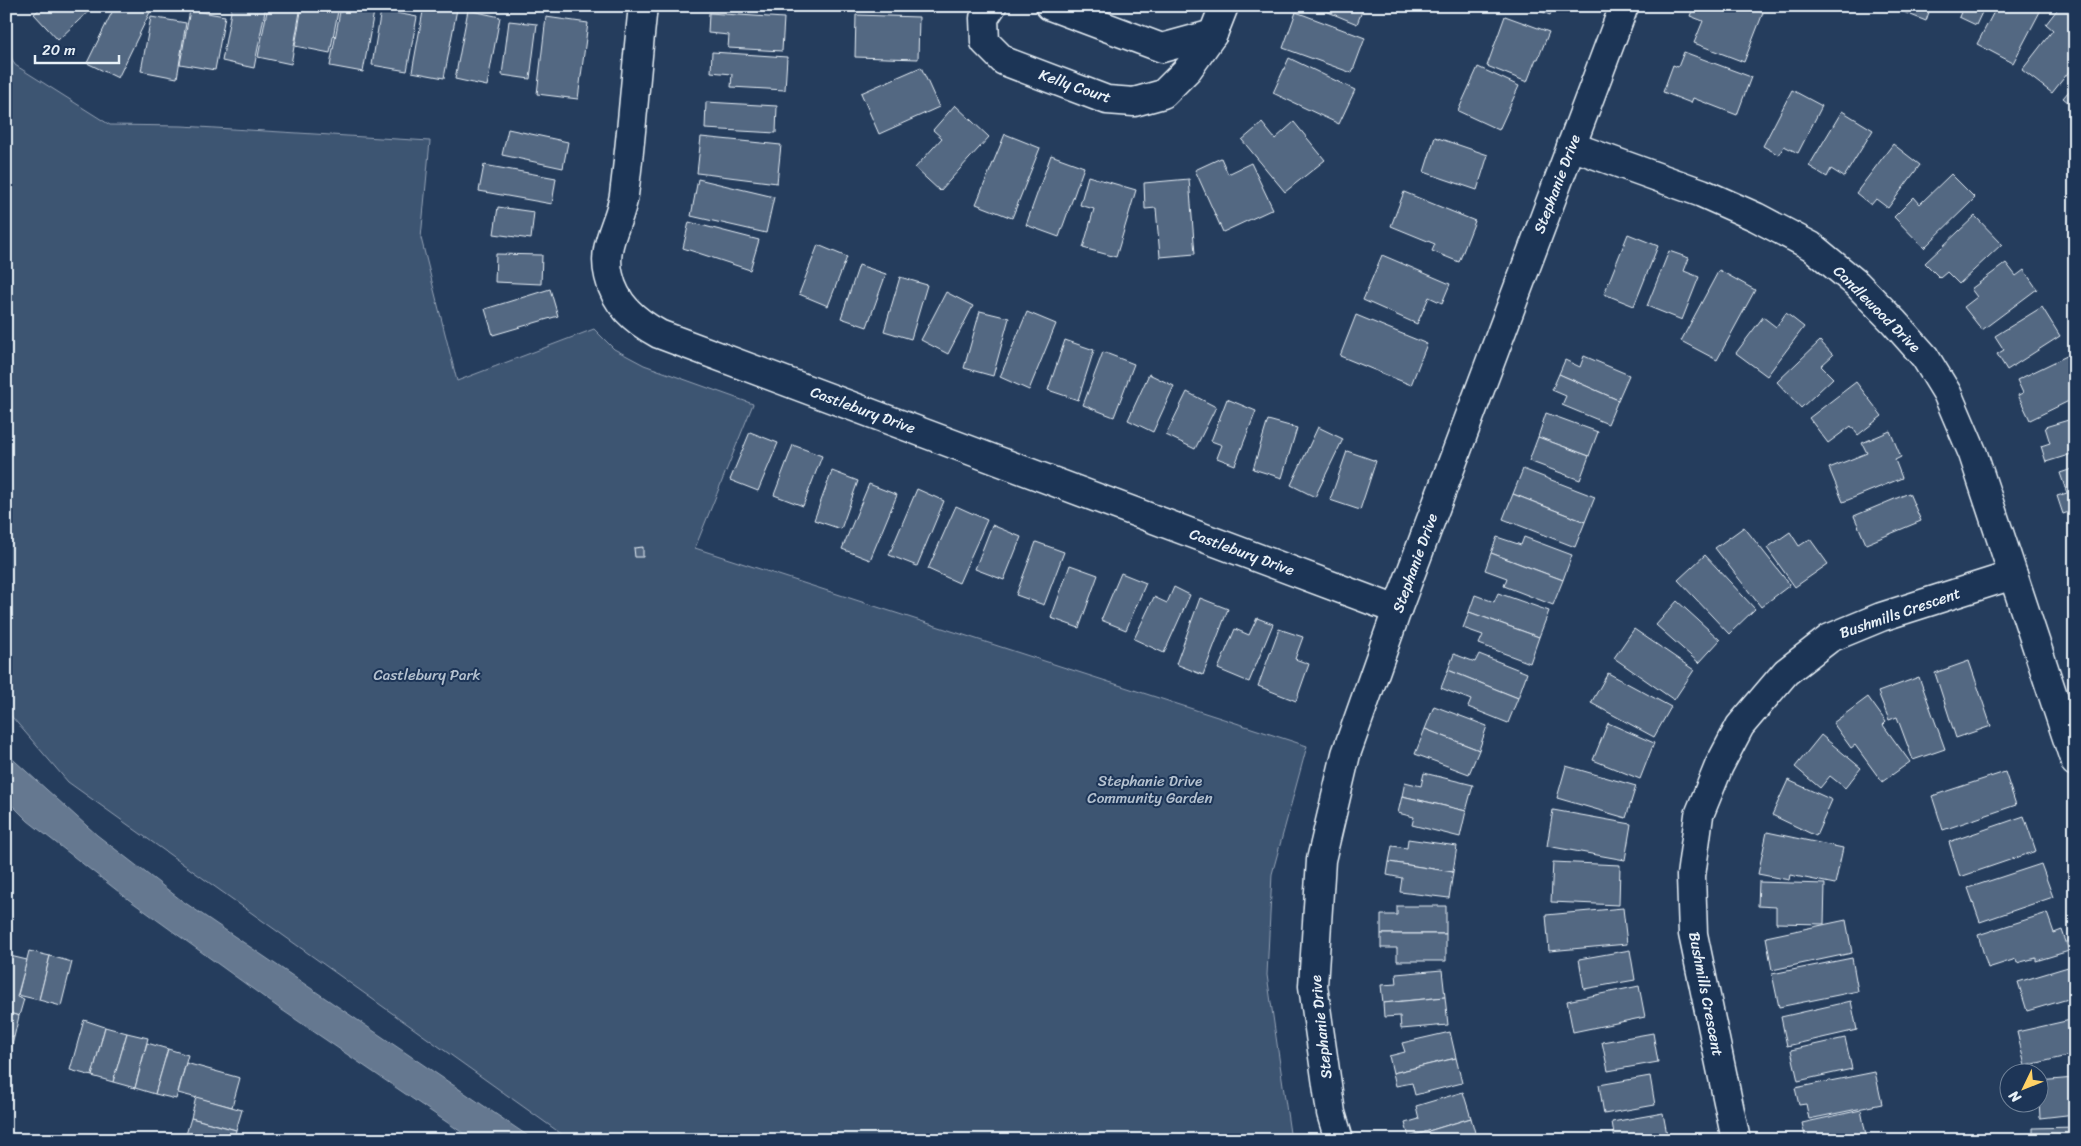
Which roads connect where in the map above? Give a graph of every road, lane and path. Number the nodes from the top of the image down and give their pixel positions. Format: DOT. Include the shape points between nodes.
graph roads {
  1 [pos="643,6"];
  2 [pos="992,6"];
  3 [pos="1050,6"];
  4 [pos="1224,6"];
  5 [pos="1624,6"];
  6 [pos="1213,34"];
  7 [pos="1571,146"];
  8 [pos="2013,575"];
  9 [pos="1398,610"];
  10 [pos="2075,762"];
  11 [pos="1339,1140"];
  12 [pos="1736,1140"];
  1 -- 9 [label="street, Castlebury Drive" via="623,198 608,245 608,276 618,301 631,316 659,334"];
  2 -- 6 [label="street, Kelly Court" via="984,18 985,42 1004,61 1107,100 1134,102 1163,94 1188,69"];
  3 -- 6 [label="street" via="1162,48"];
  4 -- 6 [label="street, Kelly Court"];
  5 -- 7 [label="street, Stephanie Drive"];
  7 -- 8 [label="street, Candlewood Drive" via="1702,193 1756,217 1811,246 1856,284 1925,357 1947,393 1973,454"];
  7 -- 9 [label="street, Stephanie Drive"];
  8 -- 10 [label="street, Candlewood Drive"];
  8 -- 12 [label="street, Bushmills Crescent" via="1881,617 1830,638 1786,672 1740,726 1719,766 1698,815 1691,876 1693,934"];
  9 -- 11 [label="street, Stephanie Drive" via="1346,754 1321,860 1313,986 1331,1113"];
}
